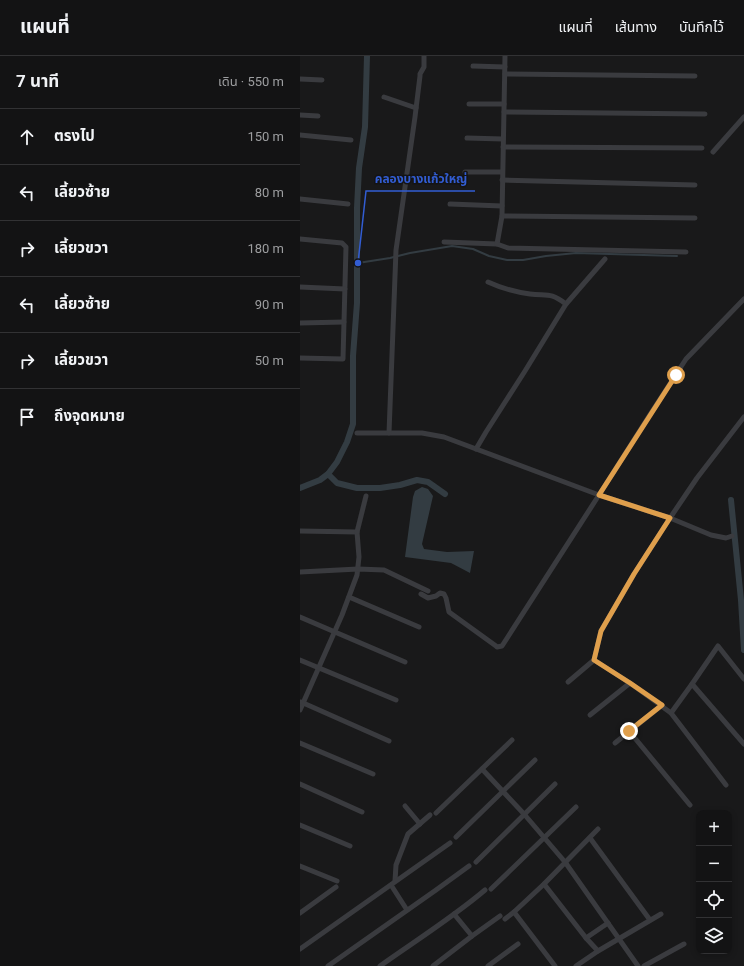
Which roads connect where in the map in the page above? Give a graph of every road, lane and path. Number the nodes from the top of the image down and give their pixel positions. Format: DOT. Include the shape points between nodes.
graph roads {
  1 [pos="424,56"];
  2 [pos="505,56"];
  3 [pos="473,66"];
  4 [pos="505,67"];
  5 [pos="505,74"];
  6 [pos="695,76"];
  7 [pos="300,79"];
  8 [pos="322,80"];
  9 [pos="384,98"];
  10 [pos="469,104"];
  11 [pos="504,104"];
  12 [pos="416,108"];
  13 [pos="504,112"];
  14 [pos="705,114"];
  15 [pos="300,115"];
  16 [pos="318,116"];
  17 [pos="744,117"];
  18 [pos="300,135"];
  19 [pos="467,138"];
  20 [pos="503,139"];
  21 [pos="351,140"];
  22 [pos="503,147"];
  23 [pos="702,148"];
  24 [pos="713,152"];
  25 [pos="465,172"];
  26 [pos="502,172"];
  27 [pos="502,180"];
  28 [pos="695,185"];
  29 [pos="300,199"];
  30 [pos="348,204"];
  31 [pos="450,204"];
  32 [pos="502,206"];
  33 [pos="502,216"];
  34 [pos="695,218"];
  35 [pos="300,238"];
  36 [pos="444,242"];
  37 [pos="496,244"];
  38 [pos="686,252"];
  39 [pos="605,259"];
  40 [pos="488,282"];
  41 [pos="300,287"];
  42 [pos="345,289"];
  43 [pos="744,299"];
  44 [pos="566,304"];
  45 [pos="300,322"];
  46 [pos="344,322"];
  47 [pos="300,358"];
  48 [pos="744,417"];
  49 [pos="358,433"];
  50 [pos="389,433"];
  51 [pos="476,449"];
  52 [pos="599,495"];
  53 [pos="366,496"];
  54 [pos="670,518"];
  55 [pos="300,531"];
  56 [pos="357,532"];
  57 [pos="732,536"];
  58 [pos="358,569"];
  59 [pos="300,572"];
  60 [pos="428,592"];
  61 [pos="421,594"];
  62 [pos="349,597"];
  63 [pos="300,617"];
  64 [pos="419,627"];
  65 [pos="335,632"];
  66 [pos="300,660"];
  67 [pos="594,660"];
  68 [pos="405,662"];
  69 [pos="318,668"];
  70 [pos="744,679"];
  71 [pos="568,682"];
  72 [pos="630,683"];
  73 [pos="692,684"];
  74 [pos="396,700"];
  75 [pos="301,703"];
  76 [pos="662,705"];
  77 [pos="300,710"];
  78 [pos="671,713"];
  79 [pos="590,715"];
  80 [pos="629,731"];
  81 [pos="512,740"];
  82 [pos="389,741"];
  83 [pos="300,742"];
  84 [pos="615,743"];
  85 [pos="744,744"];
  86 [pos="535,760"];
  87 [pos="482,769"];
  88 [pos="373,774"];
  89 [pos="300,784"];
  90 [pos="555,784"];
  91 [pos="726,785"];
  92 [pos="503,791"];
  93 [pos="690,805"];
  94 [pos="405,806"];
  95 [pos="576,807"];
  96 [pos="362,812"];
  97 [pos="436,813"];
  98 [pos="524,814"];
  99 [pos="430,815"];
  100 [pos="300,824"];
  101 [pos="420,824"];
  102 [pos="598,829"];
  103 [pos="456,837"];
  104 [pos="545,838"];
  105 [pos="590,838"];
  106 [pos="450,843"];
  107 [pos="350,846"];
  108 [pos="476,862"];
  109 [pos="565,862"];
  110 [pos="300,866"];
  111 [pos="469,866"];
  112 [pos="337,881"];
  113 [pos="393,883"];
  114 [pos="544,884"];
  115 [pos="336,888"];
  116 [pos="407,910"];
  117 [pos="300,912"];
  118 [pos="514,912"];
  119 [pos="454,914"];
  120 [pos="661,914"];
  121 [pos="650,920"];
  122 [pos="608,923"];
  123 [pos="472,936"];
  124 [pos="586,938"];
  125 [pos="619,939"];
  126 [pos="518,944"];
  127 [pos="684,944"];
  128 [pos="300,949"];
  129 [pos="598,951"];
  130 [pos="328,966"];
  131 [pos="380,966"];
  132 [pos="433,966"];
  133 [pos="488,966"];
  134 [pos="555,966"];
  135 [pos="576,966"];
  136 [pos="638,966"];
  137 [pos="644,966"];
  1 -- 12 [label="street"];
  2 -- 4 [label="street"];
  3 -- 4 [label="street"];
  4 -- 5 [label="street"];
  5 -- 6 [label="street"];
  5 -- 11 [label="street"];
  7 -- 8 [label="street"];
  9 -- 12 [label="street"];
  10 -- 11 [label="street"];
  11 -- 13 [label="street"];
  12 -- 50 [label="street" via="396,250"];
  13 -- 14 [label="street"];
  13 -- 20 [label="street"];
  15 -- 16 [label="street"];
  17 -- 24 [label="street"];
  18 -- 21 [label="street"];
  19 -- 20 [label="street"];
  20 -- 22 [label="street"];
  22 -- 23 [label="street"];
  22 -- 26 [label="street"];
  25 -- 26 [label="street"];
  26 -- 27 [label="street"];
  27 -- 28 [label="street"];
  27 -- 32 [label="street"];
  29 -- 30 [label="street"];
  31 -- 32 [label="street"];
  32 -- 33 [label="street"];
  33 -- 34 [label="street"];
  33 -- 37 [label="street"];
  35 -- 42 [label="street" via="342,243 346,247"];
  36 -- 37 [label="street"];
  37 -- 38 [label="street" via="508,248"];
  39 -- 44 [label="street"];
  40 -- 44 [label="street" via="509,290 552,295"];
  41 -- 42 [label="street"];
  42 -- 46 [label="street"];
  43 -- 52 [label="street" via="686,358"];
  44 -- 51 [label="street"];
  45 -- 46 [label="street"];
  46 -- 47 [label="street" via="343,359"];
  48 -- 54 [label="street"];
  49 -- 50 [label="street"];
  50 -- 51 [label="street" via="432,434"];
  51 -- 52 [label="street"];
  52 -- 54 [label="street"];
  52 -- 61 [label="street" via="502,646 497,647 449,612 444,594 428,598"];
  53 -- 56 [label="street"];
  54 -- 57 [label="street" via="710,535 726,538"];
  54 -- 67 [label="street" via="601,631"];
  55 -- 56 [label="street"];
  56 -- 58 [label="street"];
  58 -- 59 [label="street"];
  58 -- 60 [label="street" via="384,570"];
  58 -- 62 [label="street"];
  62 -- 64 [label="street"];
  62 -- 65 [label="street"];
  63 -- 65 [label="street"];
  65 -- 68 [label="street"];
  65 -- 69 [label="street"];
  66 -- 69 [label="street"];
  67 -- 71 [label="street"];
  67 -- 72 [label="street"];
  69 -- 74 [label="street"];
  69 -- 75 [label="street"];
  70 -- 73 [label="street" via="718,646"];
  72 -- 76 [label="street"];
  72 -- 79 [label="street"];
  73 -- 78 [label="street"];
  73 -- 85 [label="street"];
  75 -- 77 [label="street"];
  75 -- 82 [label="street"];
  76 -- 78 [label="street"];
  76 -- 80 [label="street"];
  78 -- 91 [label="street"];
  80 -- 84 [label="street"];
  80 -- 93 [label="street"];
  81 -- 87 [label="street"];
  83 -- 88 [label="street"];
  86 -- 92 [label="street"];
  87 -- 92 [label="street"];
  87 -- 97 [label="street"];
  89 -- 96 [label="street"];
  90 -- 98 [label="street"];
  92 -- 98 [label="street"];
  92 -- 103 [label="street"];
  94 -- 101 [label="street"];
  95 -- 104 [label="street"];
  98 -- 104 [label="street"];
  98 -- 108 [label="street"];
  99 -- 101 [label="street"];
  100 -- 107 [label="street"];
  101 -- 113 [label="street" via="408,834 396,865"];
  102 -- 105 [label="street"];
  104 -- 109 [label="street"];
  104 -- 119 [label="street" via="488,890"];
  105 -- 109 [label="street"];
  105 -- 121 [label="street"];
  106 -- 113 [label="street"];
  109 -- 114 [label="street"];
  109 -- 122 [label="street"];
  110 -- 112 [label="street"];
  111 -- 116 [label="street"];
  113 -- 116 [label="street"];
  113 -- 128 [label="street"];
  114 -- 118 [label="street"];
  114 -- 124 [label="street"];
  115 -- 117 [label="street"];
  116 -- 130 [label="street"];
  118 -- 123 [label="street"];
  118 -- 134 [label="street"];
  119 -- 123 [label="street"];
  119 -- 131 [label="street"];
  120 -- 121 [label="street"];
  121 -- 125 [label="street"];
  122 -- 124 [label="street"];
  122 -- 125 [label="street"];
  123 -- 132 [label="street"];
  124 -- 129 [label="street"];
  125 -- 129 [label="street"];
  125 -- 136 [label="street"];
  126 -- 133 [label="street"];
  127 -- 137 [label="street"];
  129 -- 135 [label="street"];
}
